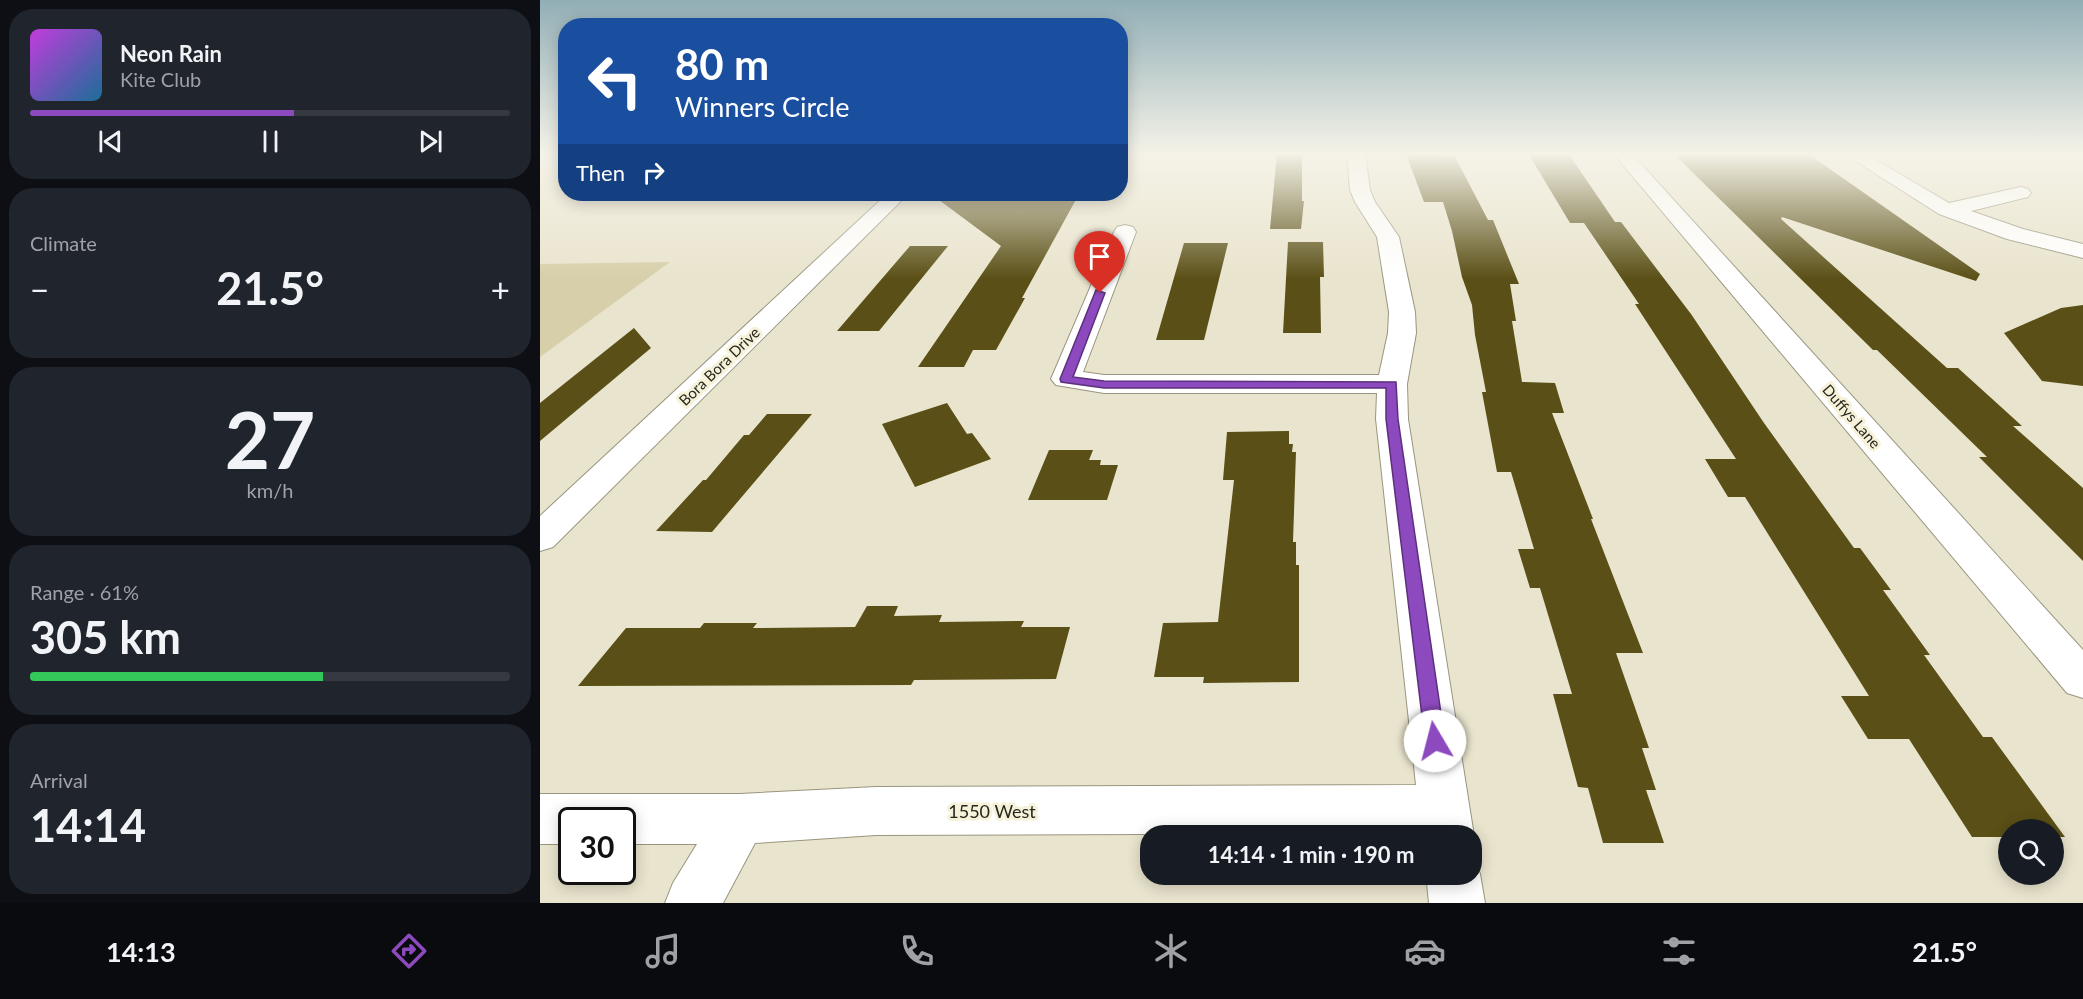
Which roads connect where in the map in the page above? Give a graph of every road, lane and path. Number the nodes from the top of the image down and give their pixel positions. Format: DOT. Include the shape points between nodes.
graph roads {
  1 [pos="1362,195"];
  2 [pos="1659,195"];
  3 [pos="1921,195"];
  4 [pos="2014,195"];
  5 [pos="891,201"];
  6 [pos="1946,210"];
  7 [pos="1125,232"];
  8 [pos="2083,251"];
  9 [pos="1392,384"];
  10 [pos="540,538"];
  11 [pos="2083,680"];
  12 [pos="540,819"];
  13 [pos="740,819"];
  14 [pos="1446,822"];
  15 [pos="1455,885"];
  16 [pos="693,903"];
  17 [pos="1457,903"];
  1 -- 9 [label="street" via="1388,237 1402,312"];
  2 -- 11 [label="street, Duffys Lane"];
  3 -- 6 [label="street"];
  4 -- 6 [label="street"];
  5 -- 10 [label="street, Bora Bora Drive"];
  6 -- 8 [label="street" via="2014,234"];
  7 -- 9 [label="street" via="1066,379 1104,384"];
  9 -- 14 [label="street" via="1392,419"];
  12 -- 13 [label="street, 1550 West"];
  13 -- 14 [label="street, 1550 West" via="876,811"];
  13 -- 16 [label="street"];
  15 -- 17 [label="street"];
}
